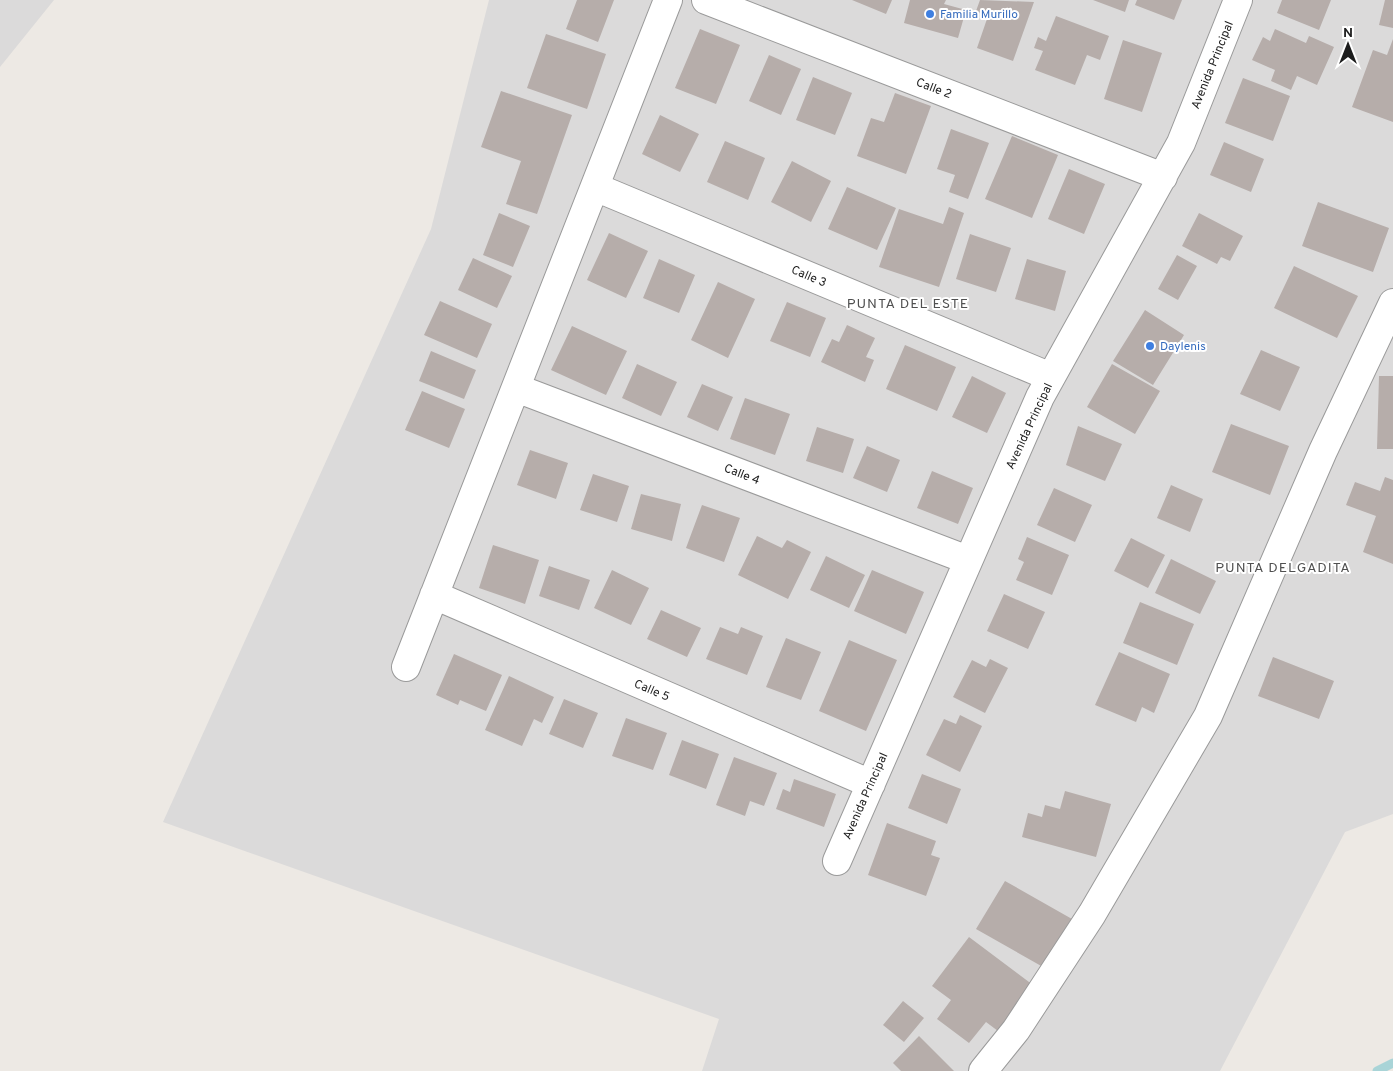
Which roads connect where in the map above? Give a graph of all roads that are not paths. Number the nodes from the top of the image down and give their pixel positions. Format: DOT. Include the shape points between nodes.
graph roads {
  1 [pos="668,0"];
  2 [pos="706,0"];
  3 [pos="1238,0"];
  4 [pos="1162,177"];
  5 [pos="595,186"];
  6 [pos="1393,304"];
  7 [pos="1383,348"];
  8 [pos="1051,377"];
  9 [pos="516,388"];
  10 [pos="968,560"];
  11 [pos="434,595"];
  12 [pos="406,666"];
  13 [pos="871,784"];
  14 [pos="837,861"];
  15 [pos="983,1071"];
  1 -- 5 [label="street"];
  2 -- 4 [label="street, Calle 2"];
  3 -- 4 [label="street, Avenida Principal" via="1182,143"];
  4 -- 8 [label="street, Avenida Principal"];
  5 -- 8 [label="street, Calle 3"];
  5 -- 9 [label="street"];
  6 -- 7 [label="street"];
  7 -- 15 [label="street" via="1323,451 1208,716 1092,914 1016,1030"];
  8 -- 10 [label="street, Avenida Principal"];
  9 -- 10 [label="street, Calle 4"];
  9 -- 11 [label="street"];
  10 -- 13 [label="street, Avenida Principal"];
  11 -- 12 [label="street"];
  11 -- 13 [label="street, Calle 5"];
  13 -- 14 [label="street, Avenida Principal"];
}
